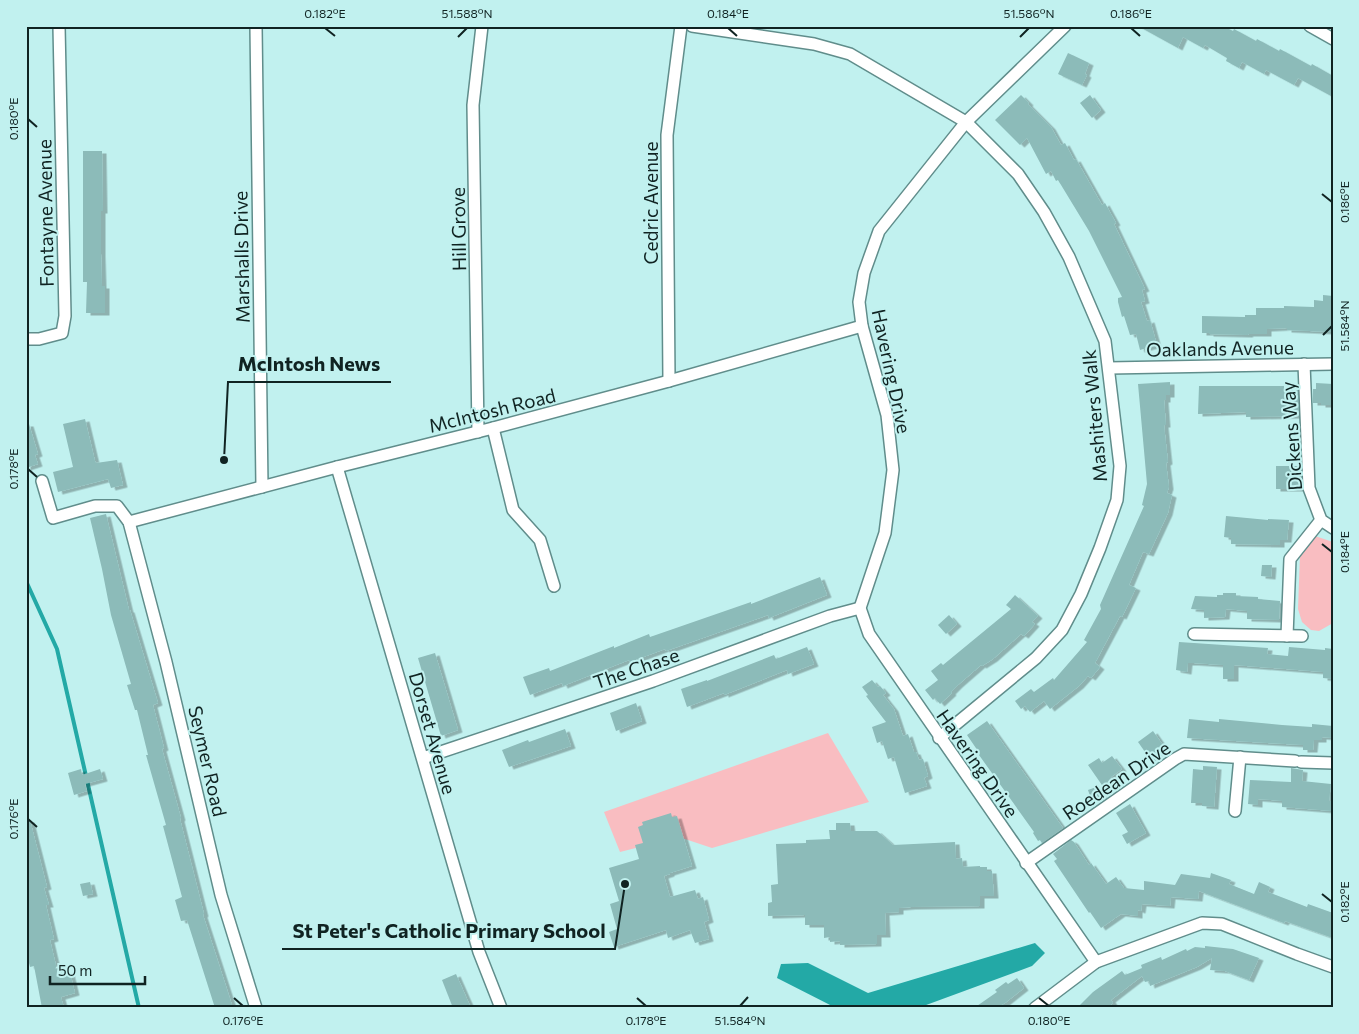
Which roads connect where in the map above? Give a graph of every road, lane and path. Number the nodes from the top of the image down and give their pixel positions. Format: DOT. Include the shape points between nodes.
graph roads {
  1 [pos="59,26"];
  2 [pos="256,26"];
  3 [pos="482,26"];
  4 [pos="681,26"];
  5 [pos="692,26"];
  6 [pos="1065,26"];
  7 [pos="1310,26"];
  8 [pos="1333,39"];
  9 [pos="966,122"];
  10 [pos="862,326"];
  11 [pos="26,339"];
  12 [pos="1304,364"];
  13 [pos="1333,364"];
  14 [pos="1109,368"];
  15 [pos="669,381"];
  16 [pos="493,428"];
  17 [pos="478,432"];
  18 [pos="337,467"];
  19 [pos="42,481"];
  20 [pos="262,487"];
  21 [pos="1321,520"];
  22 [pos="129,522"];
  23 [pos="1333,528"];
  24 [pos="554,586"];
  25 [pos="860,608"];
  26 [pos="1194,634"];
  27 [pos="1287,636"];
  28 [pos="1302,636"];
  29 [pos="939,738"];
  30 [pos="1240,757"];
  31 [pos="423,758"];
  32 [pos="1333,763"];
  33 [pos="1235,811"];
  34 [pos="1026,863"];
  35 [pos="1096,962"];
  36 [pos="1333,967"];
  37 [pos="256,1008"];
  38 [pos="501,1008"];
  39 [pos="1035,1008"];
  1 -- 11 [label="street, Fontayne Avenue" via="65,316 62,332"];
  2 -- 20 [label="street, Marshalls Drive"];
  3 -- 17 [label="street, Hill Grove" via="473,104"];
  4 -- 15 [label="street, Cedric Avenue" via="667,135"];
  5 -- 9 [label="street, Mashiters Walk" via="814,44 850,54"];
  6 -- 9 [label="street, Havering Drive"];
  7 -- 8 [label="street"];
  9 -- 10 [label="street, Havering Drive" via="879,231 864,273 859,302"];
  9 -- 14 [label="street, Mashiters Walk" via="1018,174 1044,212 1089,302 1105,341"];
  10 -- 15 [label="street, McIntosh Road"];
  10 -- 25 [label="street, Havering Drive" via="887,415 893,470 885,533"];
  12 -- 13 [label="street, Oaklands Avenue"];
  12 -- 14 [label="street, Oaklands Avenue"];
  12 -- 21 [label="street, Dickens Way" via="1309,488"];
  14 -- 29 [label="street, Mashiters Walk" via="1120,466 1117,500 1081,594 1062,630 1036,658"];
  15 -- 16 [label="street, McIntosh Road"];
  16 -- 17 [label="street, McIntosh Road"];
  16 -- 24 [label="street" via="513,510 540,540"];
  17 -- 18 [label="street, McIntosh Road"];
  18 -- 20 [label="street, McIntosh Road"];
  18 -- 31 [label="street, Dorset Avenue"];
  19 -- 22 [label="street" via="53,518 95,506 117,506"];
  20 -- 22 [label="street, McIntosh Road"];
  21 -- 23 [label="street"];
  21 -- 27 [label="street" via="1290,559"];
  22 -- 37 [label="street, Seymer Road" via="221,895"];
  25 -- 29 [label="street, Havering Drive" via="869,634"];
  25 -- 31 [label="street, The Chase"];
  26 -- 27 [label="street"];
  27 -- 28 [label="street"];
  29 -- 34 [label="street, Havering Drive"];
  30 -- 32 [label="street, Roedean Drive"];
  30 -- 33 [label="street"];
  30 -- 34 [label="street, Roedean Drive" via="1184,754"];
  31 -- 38 [label="street, Dorset Avenue" via="478,952"];
  34 -- 35 [label="street, Havering Drive"];
  35 -- 36 [label="street" via="1202,923 1222,924"];
  35 -- 39 [label="street"];
}
